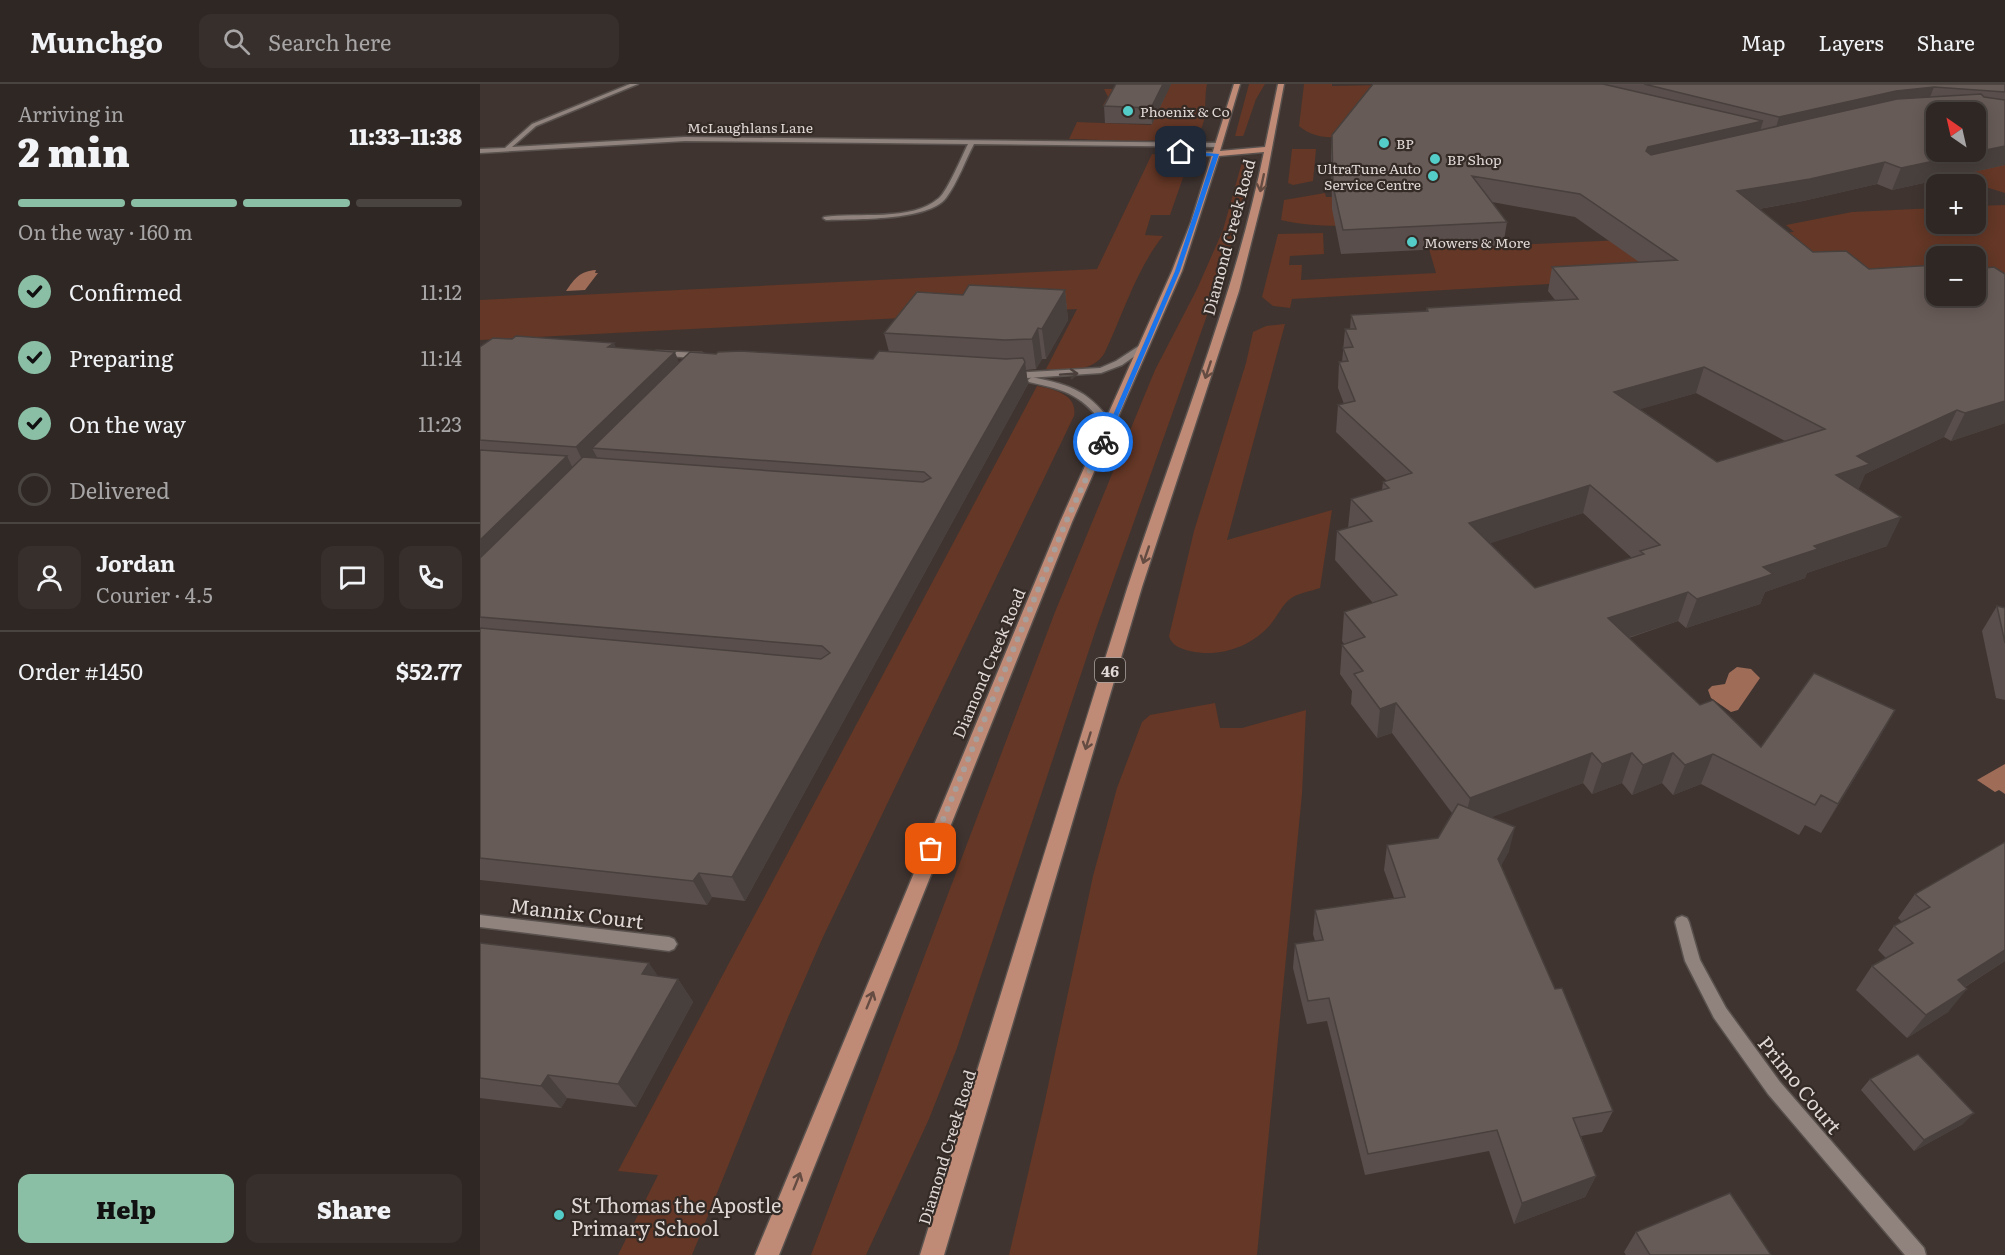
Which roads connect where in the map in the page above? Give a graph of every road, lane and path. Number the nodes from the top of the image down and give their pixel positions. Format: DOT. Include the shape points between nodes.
graph roads {
  1 [pos="635,84"];
  2 [pos="1237,84"];
  3 [pos="1281,84"];
  4 [pos="972,142"];
  5 [pos="507,149"];
  6 [pos="1268,149"];
  7 [pos="1217,150"];
  8 [pos="480,151"];
  9 [pos="826,218"];
  10 [pos="1145,346"];
  11 [pos="652,353"];
  12 [pos="700,364"];
  13 [pos="998,375"];
  14 [pos="1010,376"];
  15 [pos="1110,427"];
  16 [pos="480,921"];
  17 [pos="1682,922"];
  18 [pos="669,944"];
  19 [pos="767,1255"];
  20 [pos="932,1255"];
  21 [pos="1917,1255"];
  1 -- 5 [label="street" via="534,125"];
  2 -- 7 [label="main road, Diamond Creek Road"];
  3 -- 6 [label="main road, Diamond Creek Road / 46"];
  4 -- 5 [label="street, McLaughlans Lane" via="685,139"];
  4 -- 7 [label="street, McLaughlans Lane"];
  4 -- 9 [label="street" via="943,198 935,205 911,212"];
  5 -- 8 [label="street, McLaughlans Lane"];
  6 -- 7 [label="main road"];
  6 -- 20 [label="main road, Diamond Creek Road / 46, one-way" via="1227,315 1135,587"];
  7 -- 10 [label="main road, Diamond Creek Road" via="1178,271"];
  14 -- 10 [label="street, one-way" via="1101,370"];
  10 -- 15 [label="main road, Diamond Creek Road"];
  11 -- 12 [label="street" via="708,356"];
  13 -- 14 [label="street"];
  14 -- 15 [label="street" via="1081,394 1095,405"];
  19 -- 15 [label="main road, Diamond Creek Road, one-way" via="1066,522"];
  16 -- 18 [label="street, Mannix Court"];
  17 -- 21 [label="street, Primo Court" via="1693,961 1720,1013 1774,1088"];
}
